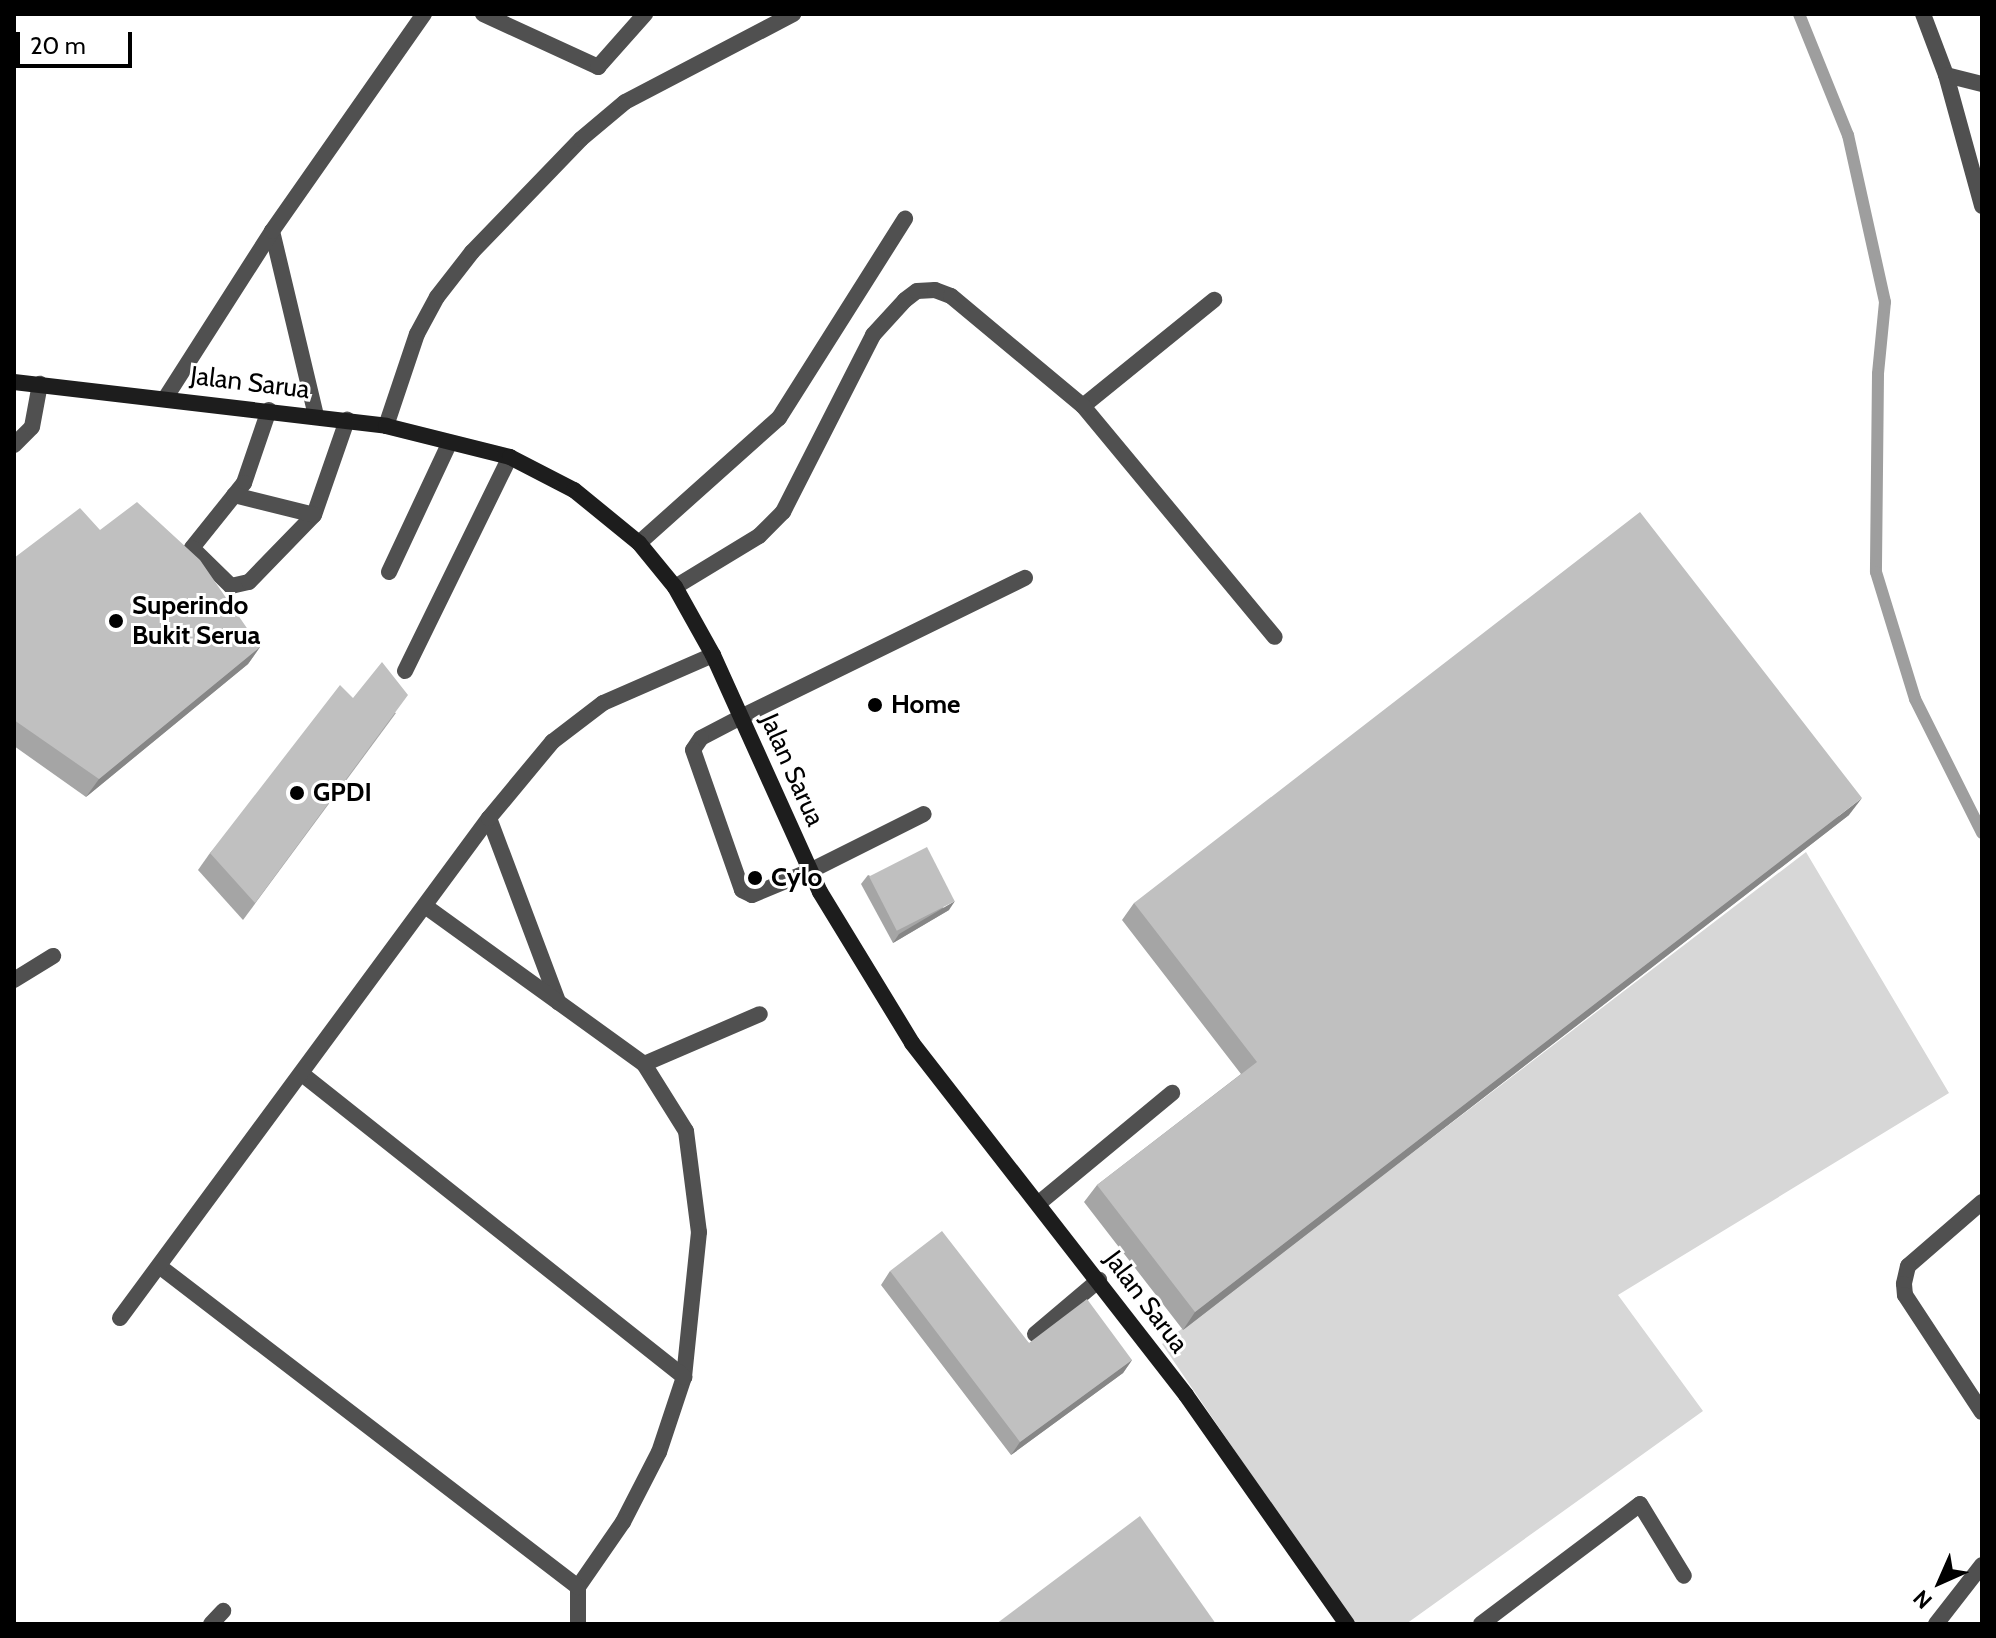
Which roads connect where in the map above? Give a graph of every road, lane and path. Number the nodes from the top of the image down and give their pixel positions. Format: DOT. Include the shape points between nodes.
graph roads {
  1 [pos="424,14"];
  2 [pos="483,14"];
  3 [pos="645,14"];
  4 [pos="793,14"];
  5 [pos="1923,14"];
  6 [pos="1946,75"];
  7 [pos="1982,84"];
  8 [pos="1982,206"];
  9 [pos="905,219"];
  10 [pos="272,231"];
  11 [pos="1214,300"];
  12 [pos="14,382"];
  13 [pos="40,384"];
  14 [pos="166,397"];
  15 [pos="1083,406"];
  16 [pos="269,410"];
  17 [pos="316,416"];
  18 [pos="347,420"];
  19 [pos="386,426"];
  20 [pos="449,444"];
  21 [pos="14,445"];
  22 [pos="510,457"];
  23 [pos="234,495"];
  24 [pos="314,515"];
  25 [pos="639,543"];
  26 [pos="389,572"];
  27 [pos="1025,578"];
  28 [pos="675,587"];
  29 [pos="1275,637"];
  30 [pos="713,655"];
  31 [pos="405,671"];
  32 [pos="743,716"];
  33 [pos="924,814"];
  34 [pos="489,818"];
  35 [pos="810,871"];
  36 [pos="425,906"];
  37 [pos="53,956"];
  38 [pos="14,980"];
  39 [pos="558,1003"];
  40 [pos="760,1014"];
  41 [pos="644,1064"];
  42 [pos="302,1074"];
  43 [pos="1172,1093"];
  44 [pos="1982,1202"];
  45 [pos="1039,1203"];
  46 [pos="159,1266"];
  47 [pos="1099,1280"];
  48 [pos="120,1318"];
  49 [pos="1035,1334"];
  50 [pos="684,1377"];
  51 [pos="1982,1412"];
  52 [pos="1982,1565"];
  53 [pos="1684,1576"];
  54 [pos="578,1587"];
  55 [pos="223,1611"];
  56 [pos="211,1624"];
  57 [pos="578,1624"];
  58 [pos="1347,1624"];
  59 [pos="1481,1624"];
  60 [pos="1936,1624"];
  1 -- 10 [label="street"];
  2 -- 3 [label="street" via="598,67"];
  4 -- 19 [label="street" via="625,102 581,139 472,252 437,297 417,334"];
  5 -- 6 [label="street"];
  6 -- 7 [label="street"];
  6 -- 8 [label="street"];
  9 -- 25 [label="street" via="779,418"];
  10 -- 14 [label="street"];
  10 -- 17 [label="street"];
  11 -- 15 [label="street"];
  12 -- 13 [label="main road, Jalan Sarua"];
  13 -- 14 [label="main road, Jalan Sarua"];
  13 -- 21 [label="street" via="32,427"];
  14 -- 16 [label="main road, Jalan Sarua"];
  15 -- 28 [label="street" via="951,296 917,291 873,335 783,512 759,536"];
  15 -- 29 [label="street"];
  16 -- 17 [label="main road, Jalan Sarua"];
  16 -- 23 [label="street"];
  17 -- 18 [label="main road, Jalan Sarua"];
  18 -- 19 [label="main road, Jalan Sarua"];
  18 -- 24 [label="street"];
  19 -- 20 [label="main road, Jalan Sarua"];
  20 -- 22 [label="main road, Jalan Sarua"];
  20 -- 26 [label="street"];
  22 -- 25 [label="main road, Jalan Sarua" via="574,490"];
  22 -- 31 [label="street"];
  23 -- 24 [label="street"];
  23 -- 24 [label="street" via="192,548 231,586 249,582"];
  25 -- 28 [label="main road, Jalan Sarua"];
  27 -- 32 [label="street"];
  28 -- 30 [label="main road, Jalan Sarua"];
  30 -- 32 [label="main road, Jalan Sarua"];
  30 -- 34 [label="street" via="585,714 552,742"];
  32 -- 35 [label="main road, Jalan Sarua"];
  32 -- 35 [label="street" via="701,738 693,750 742,890 752,895"];
  33 -- 35 [label="street"];
  34 -- 36 [label="street"];
  34 -- 39 [label="street"];
  35 -- 45 [label="main road, Jalan Sarua" via="912,1043"];
  36 -- 39 [label="street"];
  36 -- 42 [label="street"];
  37 -- 38 [label="street"];
  39 -- 41 [label="street"];
  40 -- 41 [label="street"];
  41 -- 50 [label="street" via="686,1131 698,1218"];
  42 -- 46 [label="street"];
  42 -- 50 [label="street"];
  43 -- 45 [label="street"];
  44 -- 51 [label="street" via="1908,1266 1904,1284 1905,1295"];
  45 -- 47 [label="main road, Jalan Sarua"];
  46 -- 48 [label="street"];
  46 -- 54 [label="street"];
  47 -- 49 [label="street"];
  47 -- 58 [label="main road, Jalan Sarua" via="1256,1489"];
  50 -- 54 [label="street" via="652,1466 623,1522"];
  52 -- 60 [label="street"];
  53 -- 59 [label="street" via="1640,1504"];
  54 -- 57 [label="street"];
  55 -- 56 [label="street"];
}
